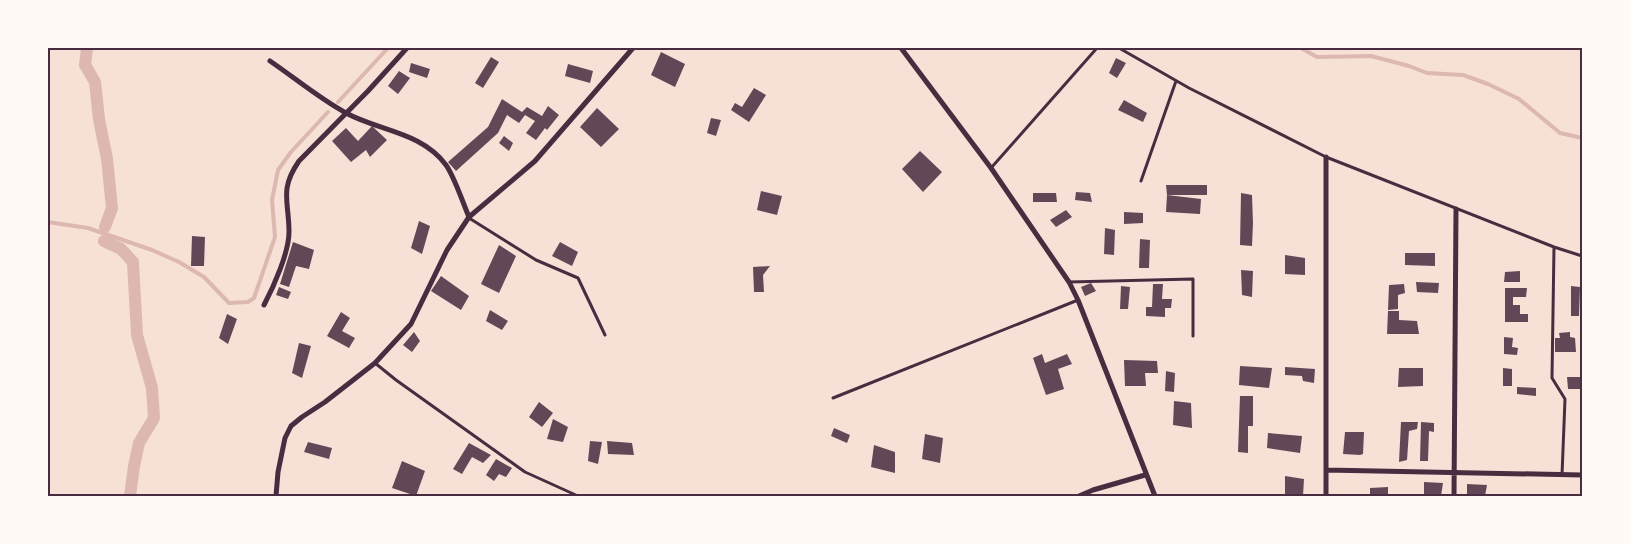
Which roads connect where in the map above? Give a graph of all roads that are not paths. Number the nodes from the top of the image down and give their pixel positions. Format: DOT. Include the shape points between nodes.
graph roads {
  1 [pos="407,48"];
  2 [pos="633,48"];
  3 [pos="902,48"];
  4 [pos="1097,48"];
  5 [pos="1119,48"];
  6 [pos="270,61"];
  7 [pos="1176,80"];
  8 [pos="345,113"];
  9 [pos="1326,157"];
  10 [pos="991,168"];
  11 [pos="1141,181"];
  12 [pos="1456,209"];
  13 [pos="469,217"];
  14 [pos="1554,247"];
  15 [pos="1582,256"];
  16 [pos="1069,282"];
  17 [pos="1078,300"];
  18 [pos="264,305"];
  19 [pos="605,335"];
  20 [pos="1193,336"];
  21 [pos="375,364"];
  22 [pos="833,398"];
  23 [pos="1326,470"];
  24 [pos="1454,472"];
  25 [pos="1145,475"];
  26 [pos="1562,475"];
  27 [pos="1582,475"];
  28 [pos="276,496"];
  29 [pos="578,496"];
  30 [pos="1078,496"];
  31 [pos="1155,496"];
  32 [pos="1326,496"];
  33 [pos="1454,496"];
  1 -- 8 [label="street"];
  2 -- 13 [label="street" via="535,161"];
  3 -- 10 [label="street"];
  4 -- 10 [label="lane"];
  5 -- 7 [label="lane"];
  6 -- 8 [label="street"];
  7 -- 9 [label="lane"];
  7 -- 11 [label="lane"];
  8 -- 13 [label="street" via="367,124 416,139 431,149 446,165"];
  8 -- 18 [label="street" via="292,172 286,198 289,233 274,285"];
  9 -- 12 [label="lane"];
  9 -- 23 [label="street"];
  10 -- 16 [label="street"];
  12 -- 14 [label="lane"];
  12 -- 24 [label="street"];
  13 -- 19 [label="lane" via="536,260 578,278"];
  13 -- 21 [label="street" via="447,250 411,324"];
  14 -- 15 [label="lane"];
  14 -- 26 [label="lane" via="1552,378 1565,399"];
  16 -- 17 [label="street"];
  16 -- 20 [label="lane" via="1193,279"];
  17 -- 22 [label="lane"];
  17 -- 25 [label="street"];
  21 -- 28 [label="street" via="292,426 284,438"];
  21 -- 29 [label="lane" via="525,472"];
  23 -- 24 [label="street"];
  23 -- 32 [label="street"];
  24 -- 26 [label="street"];
  24 -- 33 [label="street"];
  25 -- 30 [label="street"];
  25 -- 31 [label="street"];
  26 -- 27 [label="street"];
}
